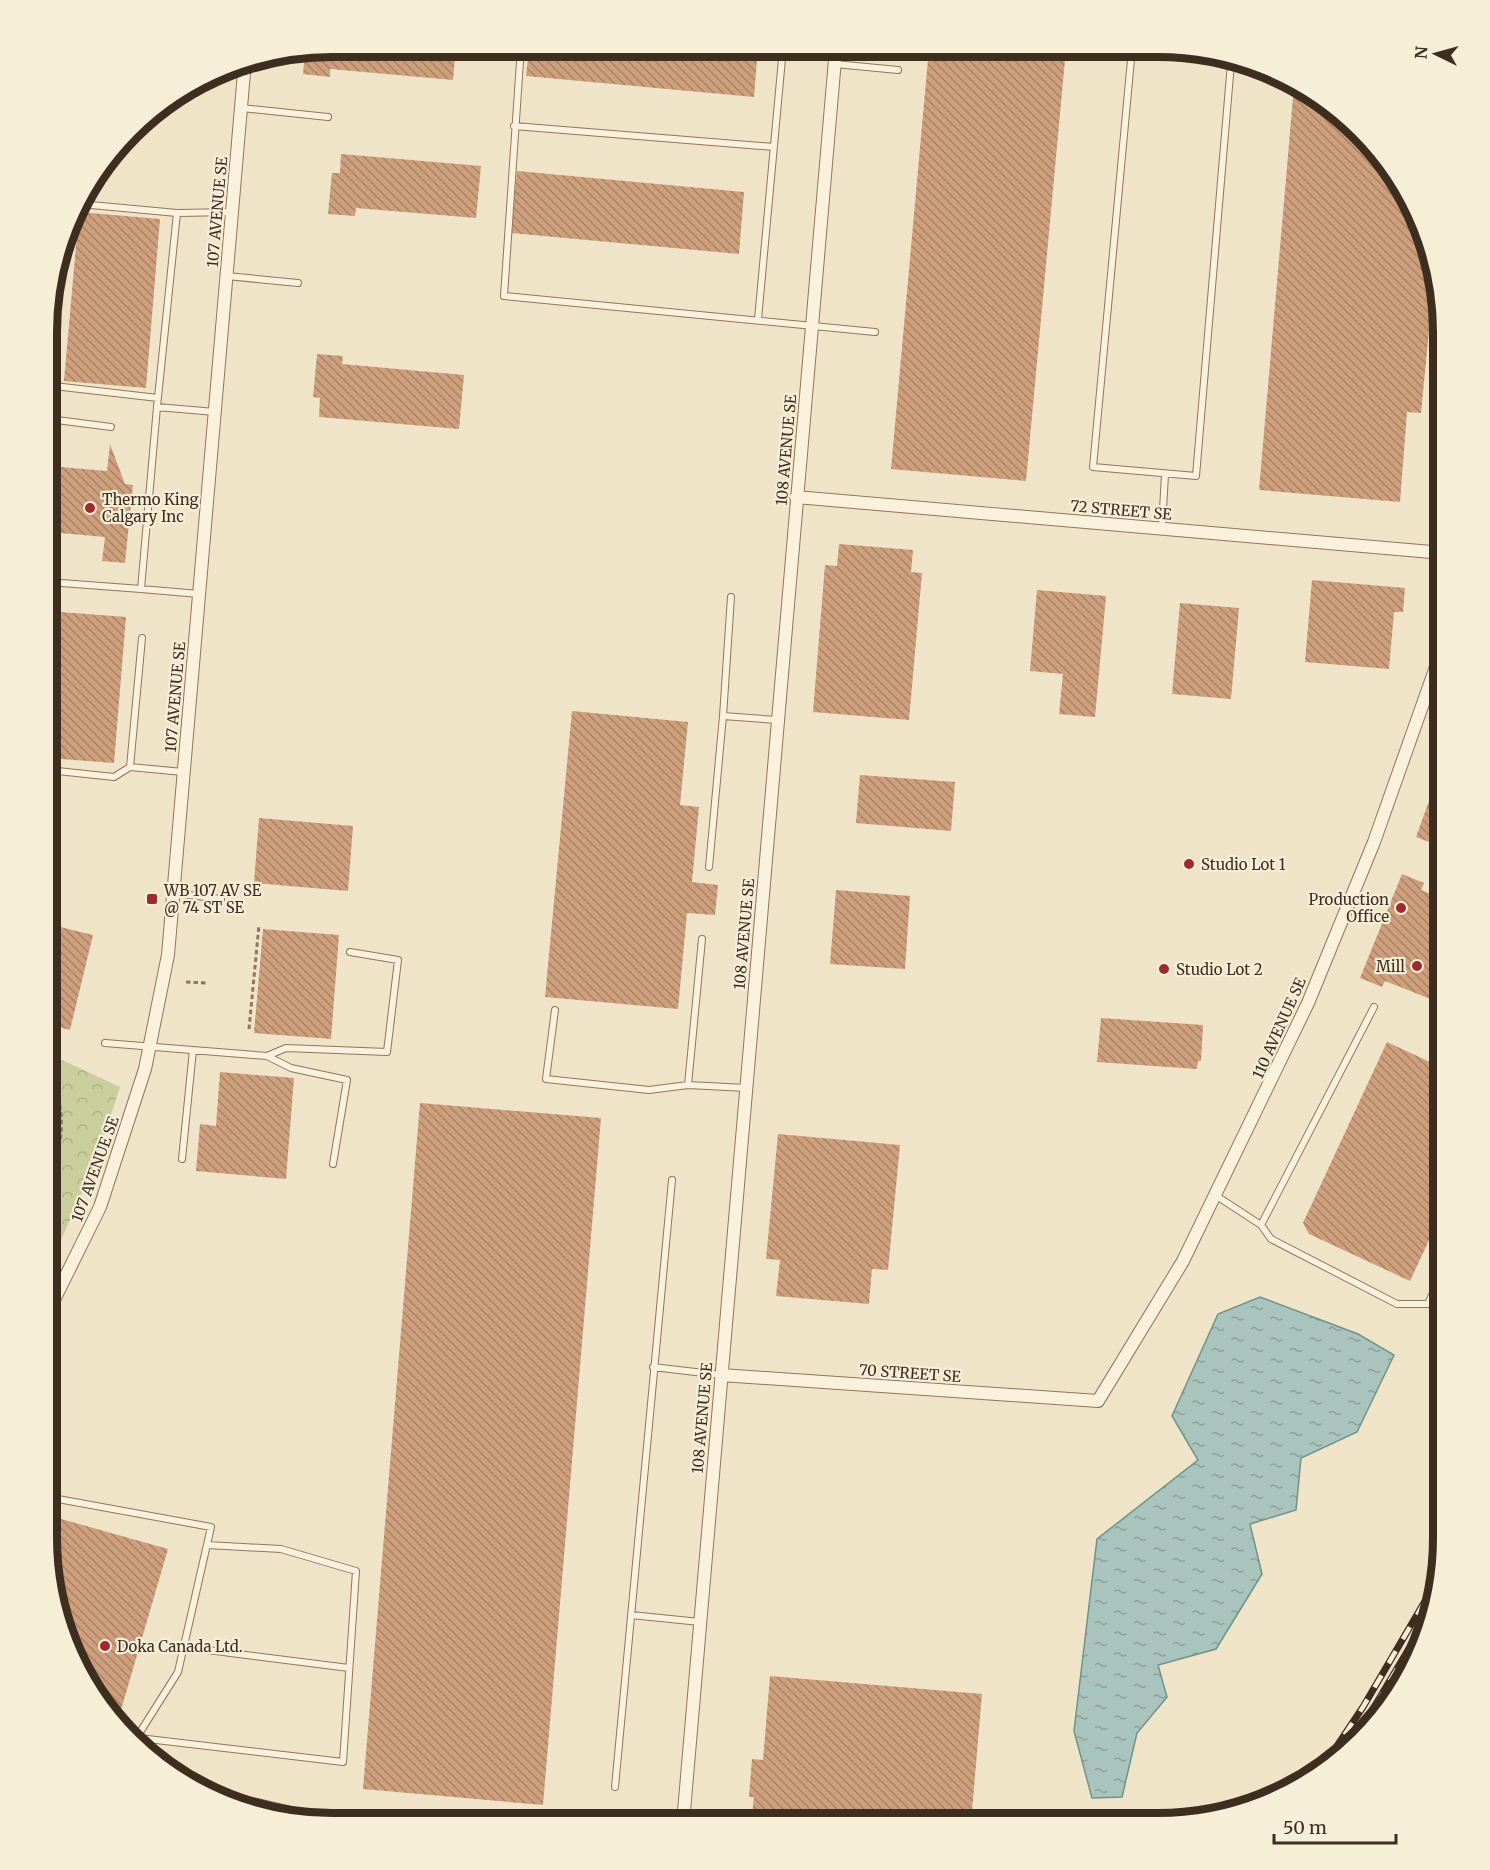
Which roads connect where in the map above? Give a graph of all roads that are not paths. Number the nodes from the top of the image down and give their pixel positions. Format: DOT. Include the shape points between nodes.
graph roads {
  1 [pos="520,57"];
  2 [pos="782,57"];
  3 [pos="835,57"];
  4 [pos="1131,57"];
  5 [pos="835,64"];
  6 [pos="1231,67"];
  7 [pos="898,70"];
  8 [pos="244,72"];
  9 [pos="241,108"];
  10 [pos="328,117"];
  11 [pos="514,126"];
  12 [pos="774,147"];
  13 [pos="88,205"];
  14 [pos="232,212"];
  15 [pos="177,213"];
  16 [pos="226,276"];
  17 [pos="298,283"];
  18 [pos="758,319"];
  19 [pos="812,326"];
  20 [pos="875,332"];
  21 [pos="57,386"];
  22 [pos="158,398"];
  23 [pos="157,406"];
  24 [pos="215,412"];
  25 [pos="57,420"];
  26 [pos="111,426"];
  27 [pos="1165,474"];
  28 [pos="796,497"];
  29 [pos="1162,529"];
  30 [pos="1433,552"];
  31 [pos="57,583"];
  32 [pos="141,589"];
  33 [pos="199,594"];
  34 [pos="730,597"];
  35 [pos="142,638"];
  36 [pos="1433,675"];
  37 [pos="723,716"];
  38 [pos="777,720"];
  39 [pos="130,767"];
  40 [pos="57,771"];
  41 [pos="184,772"];
  42 [pos="709,867"];
  43 [pos="174,893"];
  44 [pos="221,899"];
  45 [pos="702,939"];
  46 [pos="350,952"];
  47 [pos="1374,1007"];
  48 [pos="555,1010"];
  49 [pos="105,1043"];
  50 [pos="150,1046"];
  51 [pos="193,1050"];
  52 [pos="267,1056"];
  53 [pos="688,1085"];
  54 [pos="746,1088"];
  55 [pos="182,1159"];
  56 [pos="333,1164"];
  57 [pos="672,1180"];
  58 [pos="1215,1195"];
  59 [pos="1261,1225"];
  60 [pos="1433,1293"];
  61 [pos="57,1294"];
  62 [pos="653,1367"];
  63 [pos="721,1375"];
  64 [pos="1098,1401"];
  65 [pos="57,1499"];
  66 [pos="207,1545"];
  67 [pos="631,1615"];
  68 [pos="700,1622"];
  69 [pos="184,1647"];
  70 [pos="349,1668"];
  71 [pos="140,1734"];
  72 [pos="145,1739"];
  73 [pos="615,1787"];
  74 [pos="684,1813"];
  1 -- 11 [label="lane"];
  2 -- 12 [label="lane"];
  3 -- 5 [label="street, 108 AVENUE SE"];
  4 -- 27 [label="lane" via="1093,466"];
  5 -- 7 [label="lane"];
  5 -- 19 [label="street, 108 AVENUE SE"];
  6 -- 27 [label="lane" via="1196,476"];
  8 -- 9 [label="street, 107 AVENUE SE"];
  9 -- 10 [label="lane"];
  9 -- 14 [label="street, 107 AVENUE SE"];
  11 -- 12 [label="lane"];
  11 -- 18 [label="lane" via="504,296"];
  12 -- 18 [label="lane"];
  13 -- 15 [label="lane"];
  14 -- 15 [label="lane"];
  14 -- 16 [label="street, 107 AVENUE SE"];
  15 -- 22 [label="lane"];
  16 -- 17 [label="lane"];
  16 -- 24 [label="street, 107 AVENUE SE"];
  18 -- 19 [label="lane"];
  19 -- 20 [label="lane"];
  19 -- 28 [label="street, 108 AVENUE SE"];
  21 -- 22 [label="lane"];
  22 -- 23 [label="lane"];
  23 -- 24 [label="lane"];
  23 -- 32 [label="lane"];
  24 -- 33 [label="street, 107 AVENUE SE"];
  25 -- 26 [label="lane"];
  27 -- 29 [label="lane"];
  28 -- 29 [label="street, 72 STREET SE"];
  28 -- 38 [label="street, 108 AVENUE SE"];
  29 -- 30 [label="street, 72 STREET SE"];
  31 -- 32 [label="lane"];
  32 -- 33 [label="lane"];
  33 -- 41 [label="street, 107 AVENUE SE"];
  34 -- 37 [label="lane"];
  35 -- 39 [label="lane"];
  36 -- 58 [label="street, 110 AVENUE SE" via="1348,908 1270,1084"];
  37 -- 38 [label="lane"];
  37 -- 42 [label="lane"];
  38 -- 54 [label="street, 108 AVENUE SE"];
  39 -- 40 [label="lane" via="114,777"];
  39 -- 41 [label="lane"];
  41 -- 43 [label="street, 107 AVENUE SE"];
  43 -- 44 [label="lane"];
  43 -- 50 [label="street, 107 AVENUE SE" via="168,955"];
  45 -- 53 [label="lane"];
  46 -- 52 [label="lane" via="398,960 387,1052 286,1048"];
  47 -- 59 [label="lane"];
  48 -- 53 [label="lane" via="546,1079 649,1090"];
  49 -- 50 [label="lane"];
  50 -- 51 [label="lane"];
  50 -- 61 [label="street, 107 AVENUE SE" via="100,1207"];
  51 -- 52 [label="lane"];
  51 -- 55 [label="lane"];
  52 -- 56 [label="lane" via="291,1068 347,1080"];
  53 -- 54 [label="lane"];
  54 -- 63 [label="street, 108 AVENUE SE"];
  57 -- 62 [label="lane"];
  58 -- 59 [label="lane"];
  58 -- 64 [label="street, 110 AVENUE SE" via="1182,1261"];
  59 -- 60 [label="lane" via="1271,1239 1397,1304 1428,1304"];
  62 -- 63 [label="lane"];
  62 -- 67 [label="lane"];
  63 -- 64 [label="street, 70 STREET SE"];
  63 -- 68 [label="street, 108 AVENUE SE"];
  65 -- 66 [label="lane" via="211,1527"];
  66 -- 69 [label="lane"];
  66 -- 70 [label="lane" via="280,1549 356,1571"];
  67 -- 68 [label="lane"];
  67 -- 73 [label="lane"];
  68 -- 74 [label="street, 108 AVENUE SE"];
  69 -- 70 [label="lane"];
  69 -- 71 [label="lane" via="178,1672"];
  70 -- 72 [label="lane" via="343,1762"];
}
